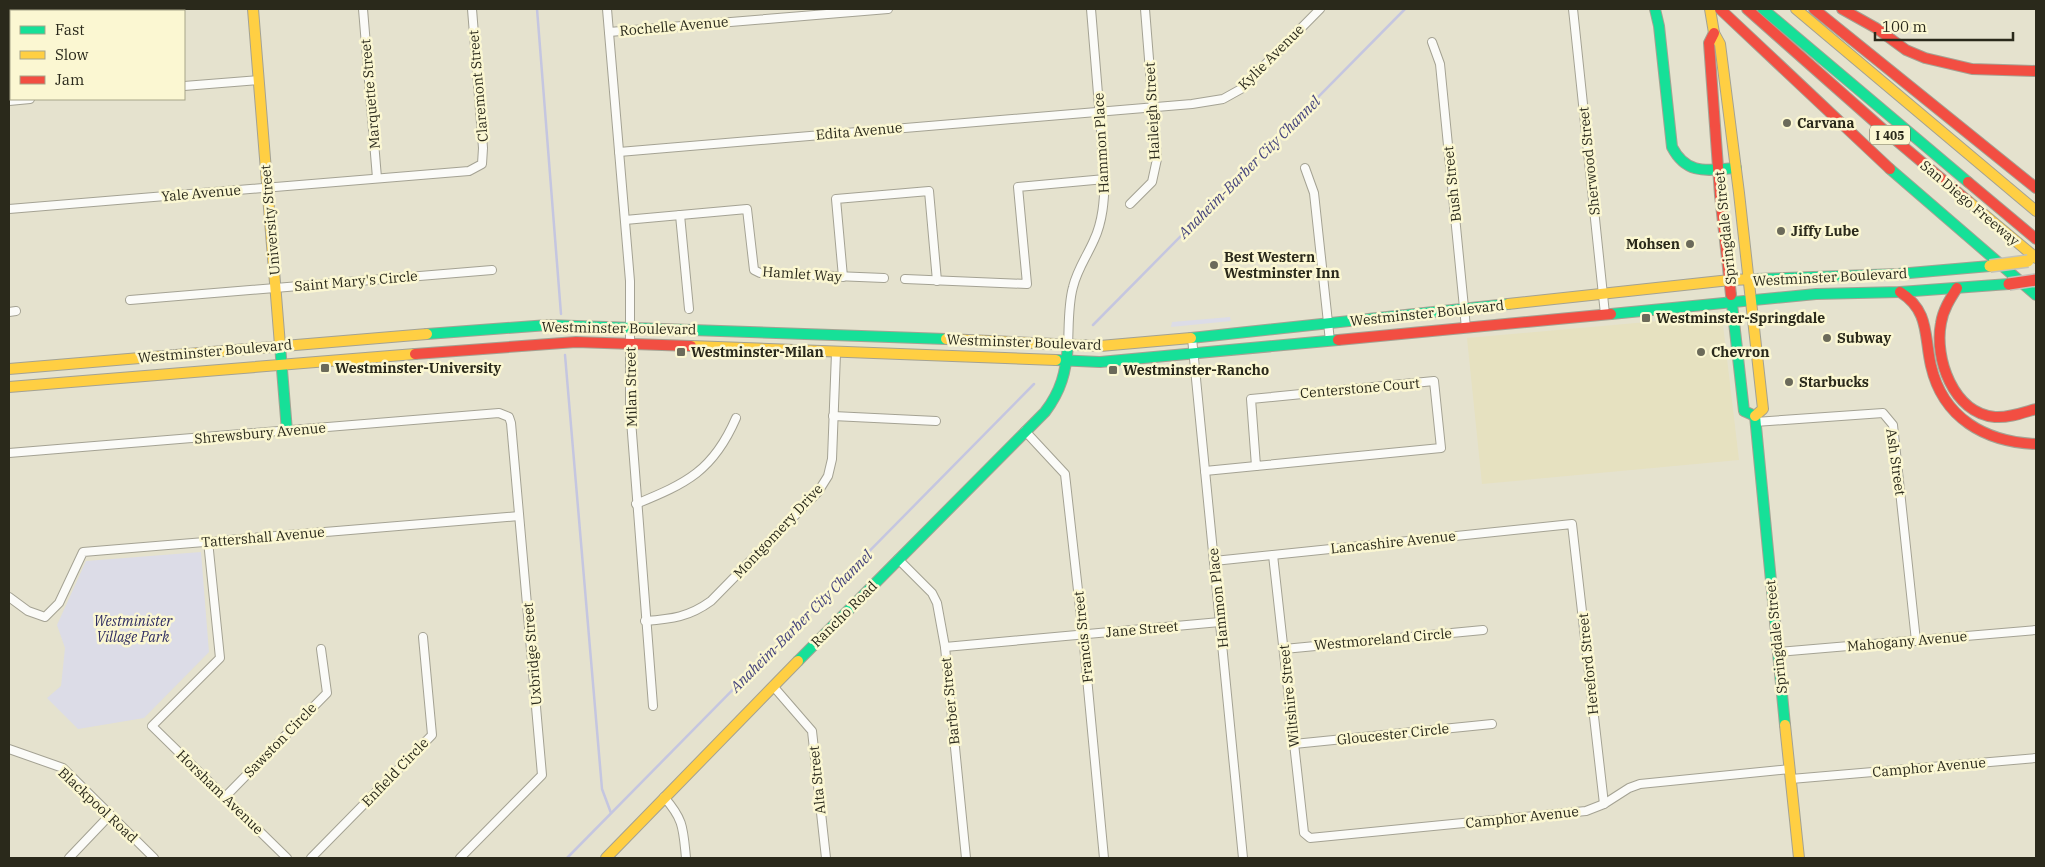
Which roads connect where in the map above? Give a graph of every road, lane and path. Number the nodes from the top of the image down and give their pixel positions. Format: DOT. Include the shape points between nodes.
graph roads {
  1 [pos="253,9"];
  2 [pos="363,9"];
  3 [pos="472,9"];
  4 [pos="607,9"];
  5 [pos="888,9"];
  6 [pos="1091,9"];
  7 [pos="1146,9"];
  8 [pos="1320,9"];
  9 [pos="1573,9"];
  10 [pos="1655,9"];
  11 [pos="1710,9"];
  12 [pos="1720,9"];
  13 [pos="1747,9"];
  14 [pos="1763,9"];
  15 [pos="1796,9"];
  16 [pos="1814,9"];
  17 [pos="1842,9"];
  18 [pos="609,32"];
  19 [pos="1714,33"];
  20 [pos="1432,42"];
  21 [pos="2036,71"];
  22 [pos="258,80"];
  23 [pos="185,86"];
  24 [pos="1153,107"];
  25 [pos="1100,111"];
  26 [pos="619,152"];
  27 [pos="482,164"];
  28 [pos="1305,168"];
  29 [pos="1736,168"];
  30 [pos="1718,169"];
  31 [pos="376,178"];
  32 [pos="1105,179"];
  33 [pos="267,188"];
  34 [pos="2036,188"];
  35 [pos="1130,204"];
  36 [pos="9,209"];
  37 [pos="2036,211"];
  38 [pos="680,215"];
  39 [pos="625,220"];
  40 [pos="2036,239"];
  41 [pos="2036,259"];
  42 [pos="492,270"];
  43 [pos="843,277"];
  44 [pos="884,278"];
  45 [pos="905,279"];
  46 [pos="1730,280"];
  47 [pos="1748,280"];
  48 [pos="2036,280"];
  49 [pos="937,281"];
  50 [pos="275,288"];
  51 [pos="1957,288"];
  52 [pos="1900,292"];
  53 [pos="1602,294"];
  54 [pos="2036,295"];
  55 [pos="130,300"];
  56 [pos="1750,300"];
  57 [pos="1732,301"];
  58 [pos="689,309"];
  59 [pos="1464,309"];
  60 [pos="1605,314"];
  61 [pos="1329,323"];
  62 [pos="630,327"];
  63 [pos="1466,328"];
  64 [pos="1192,338"];
  65 [pos="1330,340"];
  66 [pos="280,345"];
  67 [pos="630,345"];
  68 [pos="1068,345"];
  69 [pos="836,353"];
  70 [pos="1193,354"];
  71 [pos="1067,362"];
  72 [pos="282,364"];
  73 [pos="9,369"];
  74 [pos="9,387"];
  75 [pos="2036,409"];
  76 [pos="833,416"];
  77 [pos="509,417"];
  78 [pos="736,418"];
  79 [pos="1755,419"];
  80 [pos="936,421"];
  81 [pos="287,431"];
  82 [pos="1025,431"];
  83 [pos="2036,444"];
  84 [pos="9,453"];
  85 [pos="1256,466"];
  86 [pos="1205,471"];
  87 [pos="636,504"];
  88 [pos="519,516"];
  89 [pos="1572,524"];
  90 [pos="208,542"];
  91 [pos="1273,555"];
  92 [pos="898,559"];
  93 [pos="1214,561"];
  94 [pos="9,597"];
  95 [pos="645,622"];
  96 [pos="1220,622"];
  97 [pos="1483,630"];
  98 [pos="2036,630"];
  99 [pos="1083,634"];
  100 [pos="422,637"];
  101 [pos="1916,640"];
  102 [pos="945,648"];
  103 [pos="1284,649"];
  104 [pos="320,650"];
  105 [pos="1777,652"];
  106 [pos="773,686"];
  107 [pos="653,706"];
  108 [pos="1492,724"];
  109 [pos="1294,744"];
  110 [pos="9,749"];
  111 [pos="2036,758"];
  112 [pos="1790,774"];
  113 [pos="664,797"];
  114 [pos="224,798"];
  115 [pos="1604,804"];
  116 [pos="110,815"];
  117 [pos="1306,836"];
  118 [pos="69,858"];
  119 [pos="154,858"];
  120 [pos="287,858"];
  121 [pos="311,858"];
  122 [pos="460,858"];
  123 [pos="606,858"];
  124 [pos="686,858"];
  125 [pos="826,858"];
  126 [pos="966,858"];
  127 [pos="1104,858"];
  128 [pos="1243,858"];
  129 [pos="1799,858"];
  1 -- 22 [label="main road, University Street"];
  2 -- 31 [label="street, Marquette Street"];
  3 -- 27 [label="street, Claremont Street"];
  4 -- 18 [label="street, Milan Street"];
  5 -- 18 [label="street, Rochelle Avenue"];
  6 -- 25 [label="street, Hammon Place"];
  7 -- 24 [label="street, Haileigh Street"];
  8 -- 24 [label="street, Kylie Avenue" via="1241,89 1223,99"];
  9 -- 53 [label="street, Sherwood Street"];
  10 -- 30 [label="main road" via="1675,155 1692,170"];
  11 -- 19 [label="main road, Springdale Street"];
  12 -- 54 [label="main road" via="1901,180"];
  13 -- 41 [label="main road, San Diego Freeway / I 405" via="1878,126"];
  14 -- 40 [label="main road"];
  15 -- 37 [label="main road"];
  16 -- 34 [label="main road"];
  17 -- 21 [label="main road" via="1912,53 1937,62 1982,69"];
  18 -- 26 [label="street, Milan Street"];
  19 -- 29 [label="main road, Springdale Street" via="1720,44"];
  19 -- 30 [label="main road, Springdale Street" via="1709,43"];
  20 -- 59 [label="street, Bush Street" via="1440,64"];
  22 -- 23 [label="street"];
  22 -- 33 [label="main road, University Street"];
  24 -- 25 [label="street, Kylie Avenue"];
  24 -- 35 [label="street, Haileigh Street" via="1157,160 1152,182"];
  25 -- 26 [label="street, Edita Avenue"];
  25 -- 32 [label="street, Hammon Place"];
  26 -- 39 [label="street, Milan Street"];
  27 -- 31 [label="street, Yale Avenue" via="469,171"];
  28 -- 61 [label="street" via="1314,192"];
  29 -- 30 [label="main road"];
  29 -- 47 [label="main road, Springdale Street"];
  30 -- 46 [label="main road, Springdale Street"];
  31 -- 33 [label="street, Yale Avenue"];
  32 -- 49 [label="street" via="1018,187 1026,284"];
  32 -- 68 [label="street, Hammon Place" via="1100,224 1070,297"];
  33 -- 36 [label="street, Yale Avenue"];
  33 -- 50 [label="main road, University Street"];
  38 -- 39 [label="street, Hamlet Way"];
  38 -- 43 [label="street, Hamlet Way" via="747,209 754,270 760,273"];
  38 -- 58 [label="street"];
  39 -- 62 [label="street, Milan Street"];
  41 -- 47 [label="main road, Westminster Boulevard, bridge" via="1898,274"];
  42 -- 50 [label="street, Saint Mary's Circle"];
  43 -- 44 [label="street, Hamlet Way"];
  43 -- 49 [label="street" via="836,199 929,191"];
  45 -- 49 [label="street"];
  46 -- 47 [label="main road, Westminster Boulevard"];
  46 -- 53 [label="main road, Westminster Boulevard"];
  46 -- 57 [label="main road, Springdale Street"];
  47 -- 56 [label="main road, Springdale Street"];
  48 -- 51 [label="main road, Westminster Boulevard, bridge"];
  50 -- 55 [label="street, Saint Mary's Circle"];
  50 -- 66 [label="main road, University Street"];
  51 -- 52 [label="main road, Westminster Boulevard"];
  51 -- 75 [label="main road" via="1940,324 1942,364 1950,385 1964,402 1988,415 2018,416"];
  52 -- 56 [label="main road, Westminster Boulevard"];
  52 -- 83 [label="main road" via="1914,302 1922,317 1936,388 1949,410 1960,420 1989,435"];
  53 -- 59 [label="main road, Westminster Boulevard"];
  53 -- 60 [label="street, Sherwood Street"];
  56 -- 57 [label="main road, Westminster Boulevard"];
  56 -- 79 [label="main road, Springdale Street" via="1763,409"];
  57 -- 60 [label="main road, Westminster Boulevard"];
  57 -- 79 [label="main road, Springdale Street" via="1744,411"];
  59 -- 61 [label="main road, Westminster Boulevard"];
  59 -- 63 [label="street, Bush Street"];
  60 -- 63 [label="main road, Westminster Boulevard"];
  61 -- 64 [label="main road, Westminster Boulevard"];
  61 -- 65 [label="street"];
  62 -- 66 [label="main road, Westminster Boulevard" via="527,326"];
  62 -- 67 [label="street, Milan Street"];
  62 -- 68 [label="main road, Westminster Boulevard"];
  63 -- 65 [label="main road, Westminster Boulevard"];
  64 -- 68 [label="main road, Westminster Boulevard" via="1100,346"];
  64 -- 70 [label="street, Hammon Place"];
  65 -- 70 [label="main road, Westminster Boulevard"];
  66 -- 72 [label="main road, University Street"];
  66 -- 73 [label="main road, Westminster Boulevard"];
  67 -- 69 [label="main road, Westminster Boulevard"];
  67 -- 72 [label="main road, Westminster Boulevard" via="546,343"];
  67 -- 87 [label="street, Milan Street"];
  68 -- 71 [label="main road, Hammon Place"];
  69 -- 71 [label="main road, Westminster Boulevard"];
  69 -- 76 [label="street, Montgomery Drive"];
  70 -- 71 [label="main road, Westminster Boulevard"];
  70 -- 86 [label="street, Hammon Place"];
  71 -- 82 [label="main road, Rancho Road" via="1065,377 1052,403"];
  72 -- 74 [label="main road, Westminster Boulevard"];
  72 -- 81 [label="main road, University Street"];
  76 -- 80 [label="street"];
  76 -- 95 [label="street, Montgomery Drive" via="832,459 828,476 818,492 711,601 676,619"];
  77 -- 81 [label="street, Shrewsbury Avenue" via="499,413"];
  77 -- 88 [label="street, Uxbridge Street"];
  78 -- 87 [label="street" via="714,456 694,475 675,488"];
  79 -- 101 [label="street, Ash Street" via="1882,413 1893,425"];
  79 -- 105 [label="main road, Springdale Street"];
  81 -- 84 [label="street, Shrewsbury Avenue"];
  82 -- 92 [label="main road, Rancho Road"];
  82 -- 99 [label="street, Francis Street" via="1066,474"];
  85 -- 85 [label="street, Centerstone Court" via="1441,448 1434,382 1251,398"];
  85 -- 86 [label="street, Centerstone Court"];
  86 -- 93 [label="street, Hammon Place"];
  87 -- 95 [label="street, Milan Street"];
  88 -- 90 [label="street, Tattershall Avenue"];
  88 -- 122 [label="street, Uxbridge Street" via="542,775"];
  89 -- 91 [label="street, Lancashire Avenue"];
  89 -- 115 [label="street, Hereford Street"];
  90 -- 94 [label="street, Tattershall Avenue" via="82,552 59,603 45,617"];
  90 -- 114 [label="street, Horsham Avenue" via="220,658 152,726"];
  91 -- 93 [label="street, Lancashire Avenue"];
  91 -- 103 [label="street, Wiltshire Street"];
  92 -- 102 [label="street, Barber Street" via="932,593"];
  92 -- 106 [label="main road, Rancho Road"];
  93 -- 96 [label="street, Hammon Place"];
  95 -- 107 [label="street, Milan Street"];
  96 -- 99 [label="street, Jane Street"];
  96 -- 128 [label="street, Hammon Place"];
  97 -- 103 [label="street, Westmoreland Circle"];
  98 -- 101 [label="street, Mahogany Avenue"];
  99 -- 102 [label="street, Jane Street"];
  99 -- 127 [label="street, Francis Street"];
  100 -- 121 [label="street, Enfield Circle" via="432,735"];
  101 -- 105 [label="street, Mahogany Avenue"];
  102 -- 126 [label="street, Barber Street"];
  103 -- 109 [label="street, Wiltshire Street"];
  104 -- 114 [label="street, Sawston Circle" via="327,693"];
  105 -- 112 [label="main road, Springdale Street"];
  106 -- 113 [label="main road, Rancho Road"];
  106 -- 125 [label="street, Alta Street" via="812,731"];
  108 -- 109 [label="street, Gloucester Circle"];
  109 -- 117 [label="street, Wiltshire Street"];
  110 -- 116 [label="street, Blackpool Road" via="63,768"];
  111 -- 112 [label="street, Camphor Avenue"];
  112 -- 115 [label="street, Camphor Avenue" via="1640,784"];
  112 -- 129 [label="main road, Springdale Street"];
  113 -- 123 [label="main road, Rancho Road"];
  113 -- 124 [label="street" via="683,826"];
  114 -- 120 [label="street, Horsham Avenue"];
  115 -- 117 [label="street, Camphor Avenue" via="1586,811"];
  116 -- 118 [label="street"];
  116 -- 119 [label="street, Blackpool Road"];
}
